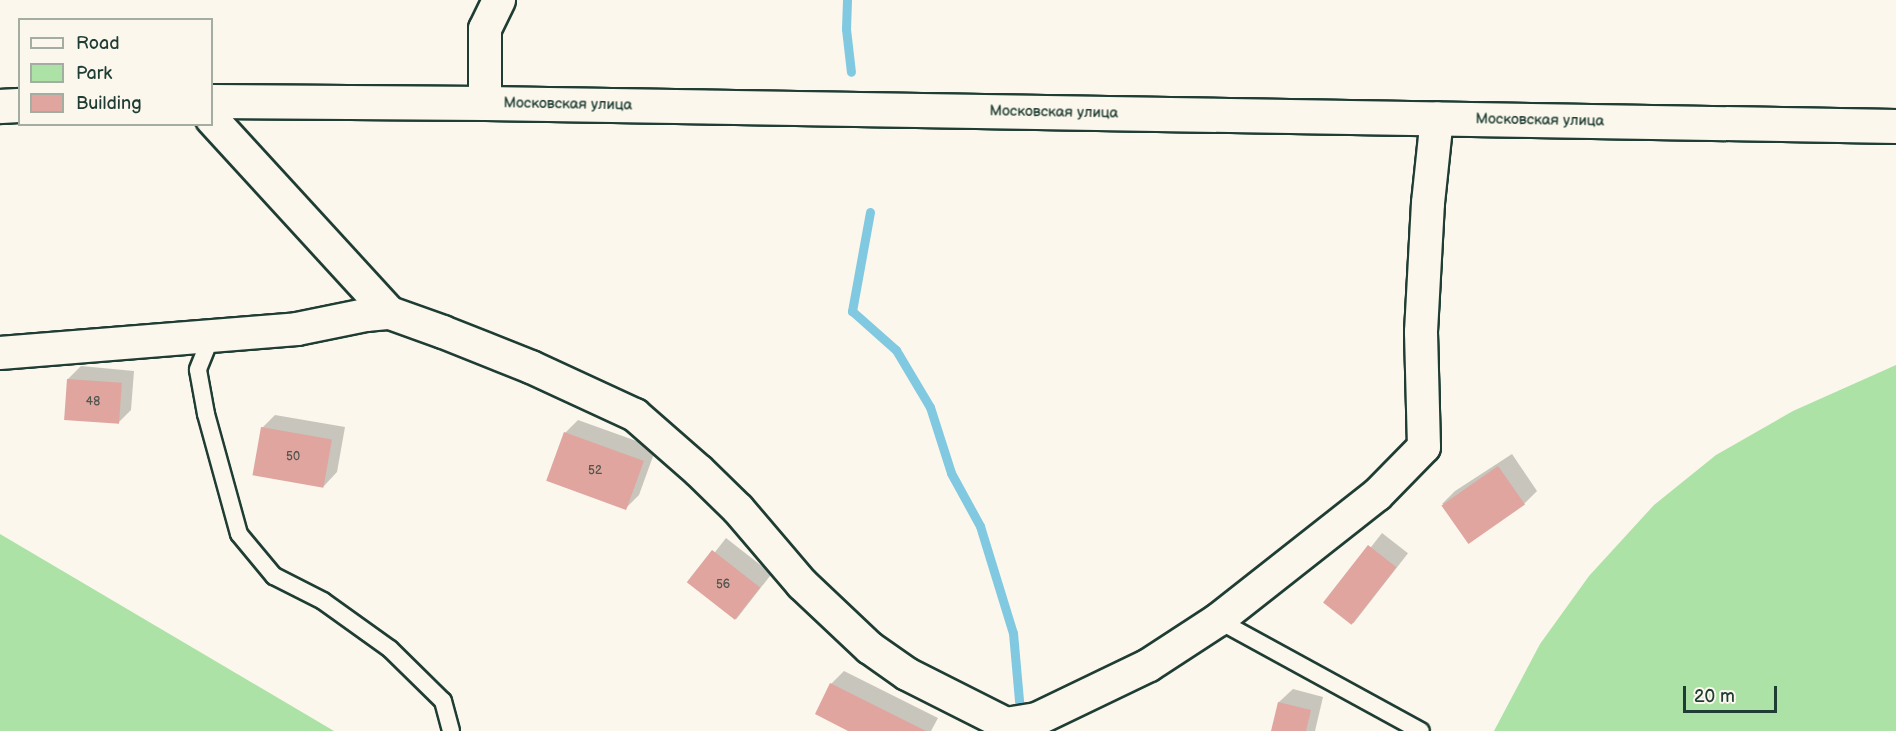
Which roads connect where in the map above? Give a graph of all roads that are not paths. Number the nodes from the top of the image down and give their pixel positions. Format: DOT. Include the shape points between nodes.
graph roads {
  1 [pos="499,0"];
  2 [pos="213,101"];
  3 [pos="485,103"];
  4 [pos="18,105"];
  5 [pos="0,106"];
  6 [pos="1437,118"];
  7 [pos="213,120"];
  8 [pos="1896,126"];
  9 [pos="390,313"];
  10 [pos="211,337"];
  11 [pos="0,353"];
  12 [pos="1218,621"];
  13 [pos="451,731"];
  14 [pos="1421,731"];
  1 -- 3 [label="street" via="485,29"];
  2 -- 3 [label="street, Московская улица"];
  3 -- 6 [label="street, Московская улица"];
  4 -- 5 [label="street"];
  6 -- 8 [label="street, Московская улица"];
  6 -- 12 [label="street" via="1421,332 1424,447 1377,495"];
  7 -- 9 [label="street"];
  9 -- 10 [label="street" via="297,329"];
  9 -- 12 [label="street" via="531,367 635,415 707,478 802,584 870,648 907,674 1006,724 1037,718 1149,664"];
  10 -- 11 [label="street"];
  10 -- 13 [label="lane" via="198,370 239,534 274,576 323,601 390,649 443,701"];
  12 -- 14 [label="lane"];
}
